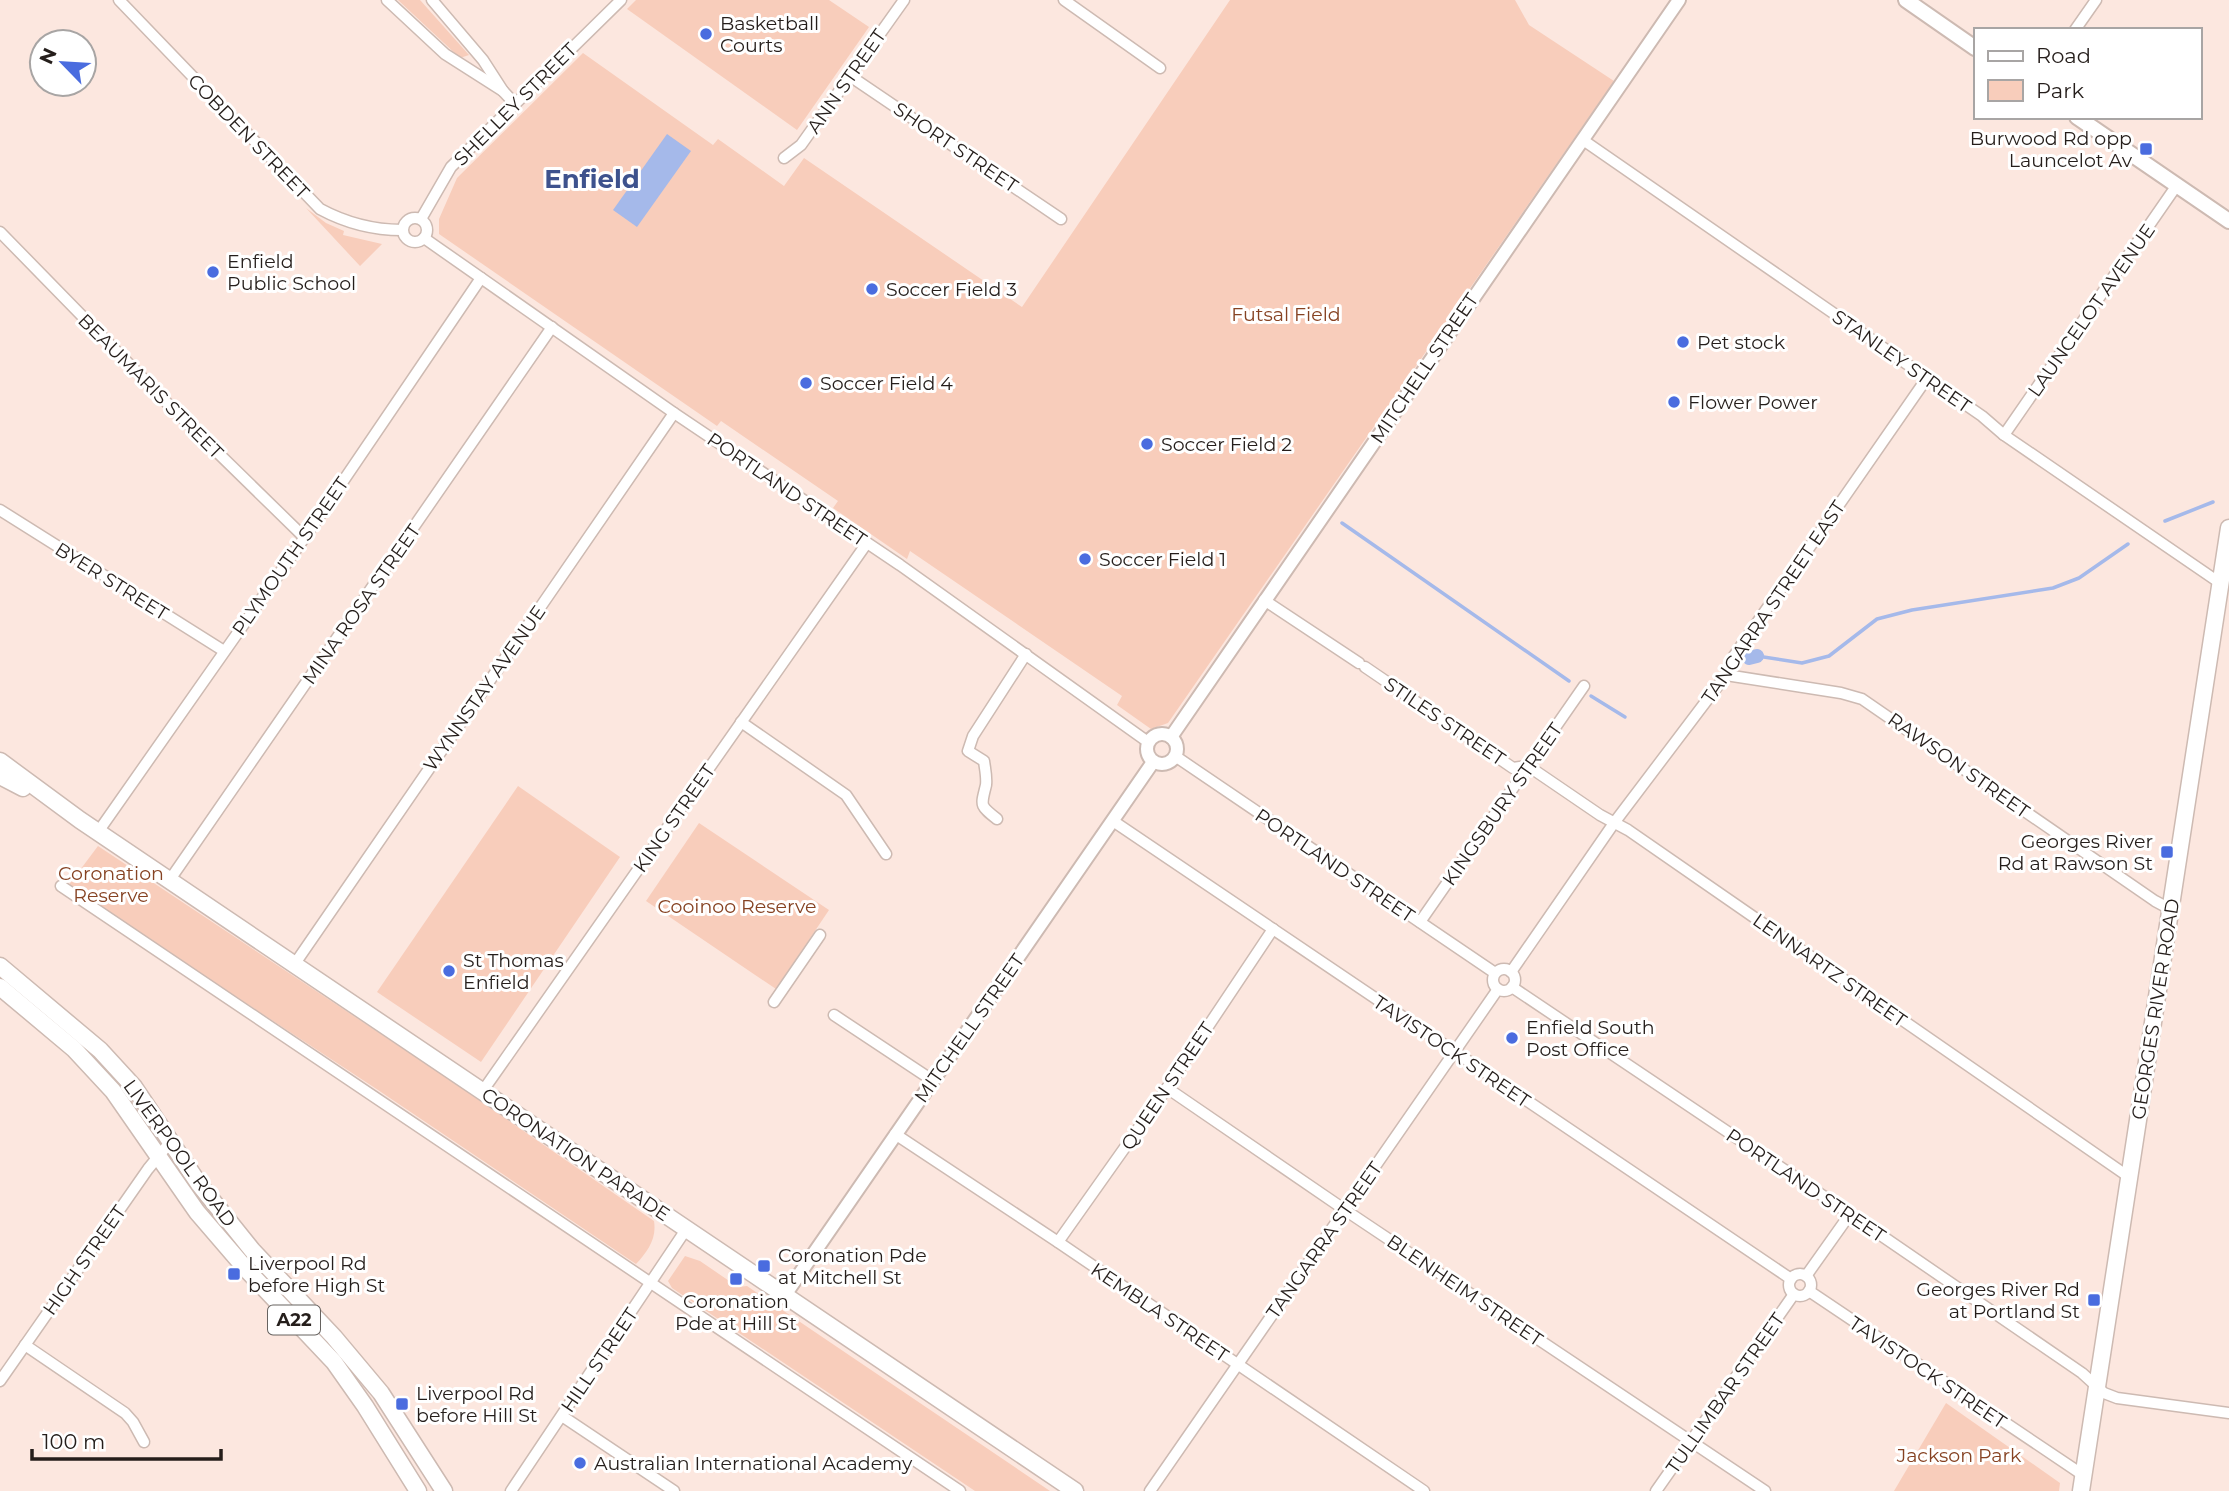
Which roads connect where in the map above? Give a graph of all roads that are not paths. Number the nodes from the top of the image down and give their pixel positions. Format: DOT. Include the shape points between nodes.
graph roads {
  1 [pos="120,0"];
  2 [pos="387,0"];
  3 [pos="432,0"];
  4 [pos="621,0"];
  5 [pos="904,0"];
  6 [pos="1064,0"];
  7 [pos="1679,0"];
  8 [pos="1906,0"];
  9 [pos="2096,0"];
  10 [pos="2077,28"];
  11 [pos="1974,47"];
  12 [pos="1160,68"];
  13 [pos="850,76"];
  14 [pos="503,91"];
  15 [pos="515,104"];
  16 [pos="2080,119"];
  17 [pos="1583,140"];
  18 [pos="784,158"];
  19 [pos="2177,185"];
  20 [pos="421,219"];
  21 [pos="1061,219"];
  22 [pos="2229,221"];
  23 [pos="402,230"];
  24 [pos="0,232"];
  25 [pos="424,238"];
  26 [pos="481,278"];
  27 [pos="552,327"];
  28 [pos="1927,378"];
  29 [pos="674,413"];
  30 [pos="2004,435"];
  31 [pos="0,510"];
  32 [pos="2229,528"];
  33 [pos="304,537"];
  34 [pos="867,544"];
  35 [pos="2220,583"];
  36 [pos="1264,600"];
  37 [pos="2222,624"];
  38 [pos="224,651"];
  39 [pos="1026,654"];
  40 [pos="1726,675"];
  41 [pos="1584,686"];
  42 [pos="741,723"];
  43 [pos="1171,737"];
  44 [pos="1148,742"];
  45 [pos="1175,756"];
  46 [pos="0,761"];
  47 [pos="1153,762"];
  48 [pos="1527,766"];
  49 [pos="0,776"];
  50 [pos="77,818"];
  51 [pos="998,819"];
  52 [pos="1113,821"];
  53 [pos="1614,823"];
  54 [pos="98,832"];
  55 [pos="886,854"];
  56 [pos="169,881"];
  57 [pos="61,886"];
  58 [pos="2170,909"];
  59 [pos="1420,922"];
  60 [pos="1273,929"];
  61 [pos="820,935"];
  62 [pos="295,965"];
  63 [pos="0,966"];
  64 [pos="1511,972"];
  65 [pos="1495,973"];
  66 [pos="0,987"];
  67 [pos="1512,987"];
  68 [pos="1498,989"];
  69 [pos="775,1002"];
  70 [pos="834,1015"];
  71 [pos="1455,1053"];
  72 [pos="932,1080"];
  73 [pos="1167,1087"];
  74 [pos="482,1092"];
  75 [pos="895,1134"];
  76 [pos="171,1141"];
  77 [pos="158,1157"];
  78 [pos="2129,1177"];
  79 [pos="1346,1210"];
  80 [pos="1850,1214"];
  81 [pos="687,1228"];
  82 [pos="1058,1242"];
  83 [pos="1806,1276"];
  84 [pos="1791,1279"];
  85 [pos="652,1282"];
  86 [pos="1809,1292"];
  87 [pos="1794,1294"];
  88 [pos="785,1295"];
  89 [pos="25,1345"];
  90 [pos="1237,1364"];
  91 [pos="0,1381"];
  92 [pos="2097,1386"];
  93 [pos="2229,1413"];
  94 [pos="562,1416"];
  95 [pos="1691,1441"];
  96 [pos="144,1442"];
  97 [pos="2082,1483"];
  98 [pos="418,1491"];
  99 [pos="444,1491"];
  100 [pos="511,1491"];
  101 [pos="674,1491"];
  102 [pos="960,1491"];
  103 [pos="1075,1491"];
  104 [pos="1150,1491"];
  105 [pos="1424,1491"];
  106 [pos="1656,1491"];
  107 [pos="1765,1491"];
  1 -- 23 [label="street, COBDEN STREET" via="320,209 346,222"];
  2 -- 14 [label="street" via="445,54"];
  3 -- 14 [label="street"];
  4 -- 15 [label="street, SHELLEY STREET"];
  5 -- 13 [label="street, ANN STREET"];
  6 -- 12 [label="street"];
  7 -- 17 [label="street, MITCHELL STREET"];
  8 -- 11 [label="main road"];
  9 -- 10 [label="street"];
  13 -- 18 [label="street, ANN STREET" via="801,145"];
  13 -- 21 [label="street, SHORT STREET"];
  14 -- 15 [label="street"];
  15 -- 20 [label="street, SHELLEY STREET" via="451,167"];
  16 -- 19 [label="main road"];
  17 -- 28 [label="street, STANLEY STREET"];
  17 -- 36 [label="street, MITCHELL STREET"];
  19 -- 22 [label="main road"];
  19 -- 30 [label="street, LAUNCELOT AVENUE"];
  20 -- 23 [label="street" via="409,219"];
  20 -- 25 [label="street" via="427,228"];
  23 -- 25 [label="street" via="411,242"];
  24 -- 33 [label="street, BEAUMARIS STREET"];
  25 -- 26 [label="street, PORTLAND STREET"];
  26 -- 27 [label="street, PORTLAND STREET"];
  26 -- 33 [label="street, PLYMOUTH STREET"];
  27 -- 29 [label="street, PORTLAND STREET"];
  27 -- 56 [label="street, MINA ROSA STREET"];
  28 -- 30 [label="street, STANLEY STREET"];
  28 -- 40 [label="street, TANGARRA STREET EAST" via="1734,656"];
  29 -- 34 [label="street, PORTLAND STREET"];
  29 -- 62 [label="street, WYNNSTAY AVENUE"];
  30 -- 35 [label="street, STANLEY STREET"];
  31 -- 38 [label="street, BYER STREET"];
  32 -- 35 [label="main road, GEORGES RIVER ROAD"];
  33 -- 38 [label="street, PLYMOUTH STREET"];
  34 -- 39 [label="street, PORTLAND STREET"];
  34 -- 42 [label="street, KING STREET"];
  35 -- 37 [label="main road, GEORGES RIVER ROAD"];
  36 -- 43 [label="street, MITCHELL STREET"];
  36 -- 48 [label="street, STILES STREET" via="1513,768"];
  37 -- 58 [label="main road, GEORGES RIVER ROAD"];
  38 -- 54 [label="street, PLYMOUTH STREET"];
  39 -- 44 [label="street, PORTLAND STREET"];
  39 -- 51 [label="street" via="968,751 984,761 987,781 981,801"];
  40 -- 53 [label="street, TANGARRA STREET EAST"];
  40 -- 58 [label="street, RAWSON STREET" via="1862,699"];
  41 -- 48 [label="street, KINGSBURY STREET"];
  42 -- 55 [label="street" via="846,795"];
  42 -- 74 [label="street, KING STREET"];
  43 -- 44 [label="street" via="1159,734"];
  43 -- 45 [label="street" via="1177,748"];
  44 -- 47 [label="street" via="1147,755"];
  45 -- 47 [label="street" via="1167,764"];
  45 -- 59 [label="street, PORTLAND STREET"];
  46 -- 50 [label="main road, CORONATION PARADE"];
  47 -- 52 [label="street, MITCHELL STREET"];
  48 -- 53 [label="street, LENNARTZ STREET"];
  48 -- 59 [label="street, KINGSBURY STREET"];
  49 -- 50 [label="main road, CORONATION PARADE"];
  50 -- 54 [label="main road, CORONATION PARADE"];
  52 -- 60 [label="street, TAVISTOCK STREET"];
  52 -- 72 [label="street, MITCHELL STREET"];
  53 -- 64 [label="street"];
  53 -- 78 [label="street, LENNARTZ STREET"];
  54 -- 56 [label="main road, CORONATION PARADE"];
  56 -- 62 [label="main road, CORONATION PARADE"];
  57 -- 85 [label="street"];
  58 -- 78 [label="main road, GEORGES RIVER ROAD"];
  59 -- 65 [label="street, PORTLAND STREET"];
  60 -- 71 [label="street, TAVISTOCK STREET"];
  60 -- 73 [label="street, QUEEN STREET"];
  61 -- 69 [label="street"];
  62 -- 74 [label="main road, CORONATION PARADE"];
  63 -- 76 [label="main road, LIVERPOOL ROAD / A22" via="117,1067"];
  64 -- 65 [label="street" via="1501,969"];
  64 -- 67 [label="street" via="1515,979"];
  65 -- 68 [label="street" via="1493,982"];
  66 -- 77 [label="main road, LIVERPOOL ROAD / A22" via="100,1076"];
  67 -- 68 [label="street"];
  67 -- 80 [label="street, PORTLAND STREET"];
  68 -- 71 [label="street, TANGARRA STREET"];
  70 -- 72 [label="street"];
  71 -- 79 [label="street, TANGARRA STREET"];
  71 -- 84 [label="street, TAVISTOCK STREET"];
  72 -- 75 [label="street, MITCHELL STREET"];
  73 -- 79 [label="street, BLENHEIM STREET"];
  73 -- 82 [label="street, QUEEN STREET"];
  74 -- 81 [label="main road, CORONATION PARADE"];
  75 -- 82 [label="street, KEMBLA STREET"];
  75 -- 88 [label="street, MITCHELL STREET"];
  76 -- 77 [label="street, HIGH STREET"];
  76 -- 99 [label="main road, LIVERPOOL ROAD / A22" via="252,1250 381,1393"];
  77 -- 89 [label="street, HIGH STREET"];
  77 -- 98 [label="main road, LIVERPOOL ROAD / A22" via="222,1242 334,1362"];
  78 -- 92 [label="main road, GEORGES RIVER ROAD"];
  79 -- 90 [label="street, TANGARRA STREET"];
  79 -- 95 [label="street, BLENHEIM STREET"];
  80 -- 83 [label="street"];
  80 -- 92 [label="street, PORTLAND STREET"];
  81 -- 85 [label="street, HILL STREET"];
  81 -- 88 [label="main road, CORONATION PARADE"];
  82 -- 90 [label="street, KEMBLA STREET"];
  83 -- 84 [label="street"];
  83 -- 86 [label="street"];
  84 -- 87 [label="street"];
  85 -- 94 [label="street, HILL STREET"];
  85 -- 102 [label="street"];
  86 -- 87 [label="street"];
  86 -- 97 [label="street, TAVISTOCK STREET"];
  87 -- 95 [label="street, TULLIMBAR STREET"];
  88 -- 103 [label="main road, CORONATION PARADE"];
  89 -- 91 [label="street, HIGH STREET"];
  89 -- 96 [label="street" via="125,1413"];
  90 -- 104 [label="street, TANGARRA STREET"];
  90 -- 105 [label="street, KEMBLA STREET"];
  92 -- 93 [label="street, PORTLAND STREET" via="2114,1398"];
  92 -- 97 [label="main road, GEORGES RIVER ROAD"];
  94 -- 100 [label="street, HILL STREET"];
  94 -- 101 [label="street"];
  95 -- 106 [label="street, TULLIMBAR STREET"];
  95 -- 107 [label="street, BLENHEIM STREET"];
}
